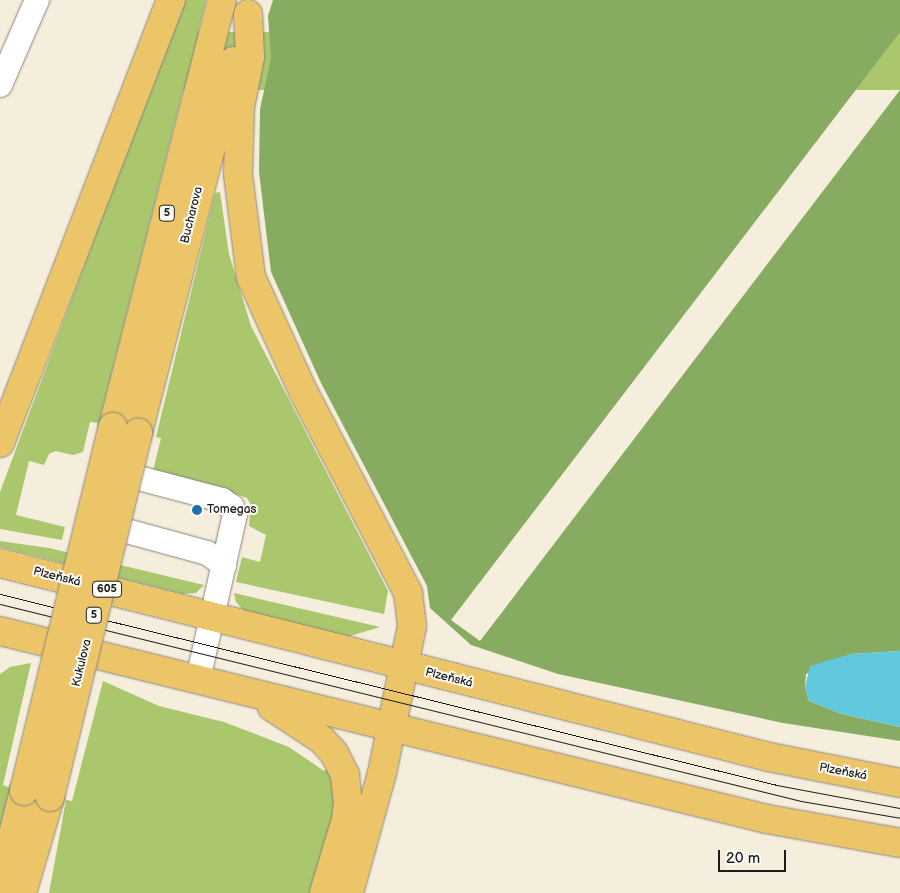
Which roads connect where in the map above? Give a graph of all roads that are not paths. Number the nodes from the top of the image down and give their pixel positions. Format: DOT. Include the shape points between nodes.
graph roads {
  1 [pos="37,0"];
  2 [pos="171,0"];
  3 [pos="222,0"];
  4 [pos="250,7"];
  5 [pos="0,85"];
  6 [pos="6,418"];
  7 [pos="126,430"];
  8 [pos="0,443"];
  9 [pos="0,563"];
  10 [pos="224,565"];
  11 [pos="213,619"];
  12 [pos="0,631"];
  13 [pos="52,643"];
  14 [pos="0,650"];
  15 [pos="406,667"];
  16 [pos="198,680"];
  17 [pos="242,691"];
  18 [pos="390,729"];
  19 [pos="900,783"];
  20 [pos="40,836"];
  21 [pos="900,843"];
  22 [pos="0,887"];
  23 [pos="22,893"];
  24 [pos="38,893"];
  25 [pos="324,893"];
  26 [pos="349,893"];
  1 -- 5 [label="lane"];
  2 -- 6 [label="main road"];
  3 -- 7 [label="main road, Bucharova / 5"];
  4 -- 7 [label="main road, Bucharova / 5"];
  4 -- 15 [label="main road" via="250,57 240,107 238,174 251,277 303,391 408,593 412,626"];
  6 -- 8 [label="main road"];
  7 -- 20 [label="main road, Kukulova / 5, bridge"];
  7 -- 22 [label="main road, Kukulova / 5, bridge"];
  9 -- 11 [label="main road, Plzeňská / 605" via="152,600"];
  10 -- 10 [label="lane" via="235,514 232,506 222,500 116,472 100,526 207,553"];
  10 -- 11 [label="lane"];
  11 -- 15 [label="main road, Plzeňská / 605"];
  11 -- 16 [label="lane"];
  12 -- 13 [label="main road"];
  13 -- 14 [label="main road" via="31,642"];
  13 -- 16 [label="main road"];
  15 -- 18 [label="main road"];
  15 -- 19 [label="main road, Plzeňská / 605" via="768,757"];
  16 -- 17 [label="main road"];
  17 -- 18 [label="main road"];
  17 -- 25 [label="main road" via="317,736 342,764 348,803"];
  18 -- 21 [label="main road" via="767,819"];
  18 -- 26 [label="main road" via="382,773"];
  20 -- 23 [label="main road, Kukulova / 5"];
  20 -- 24 [label="main road"];
}
